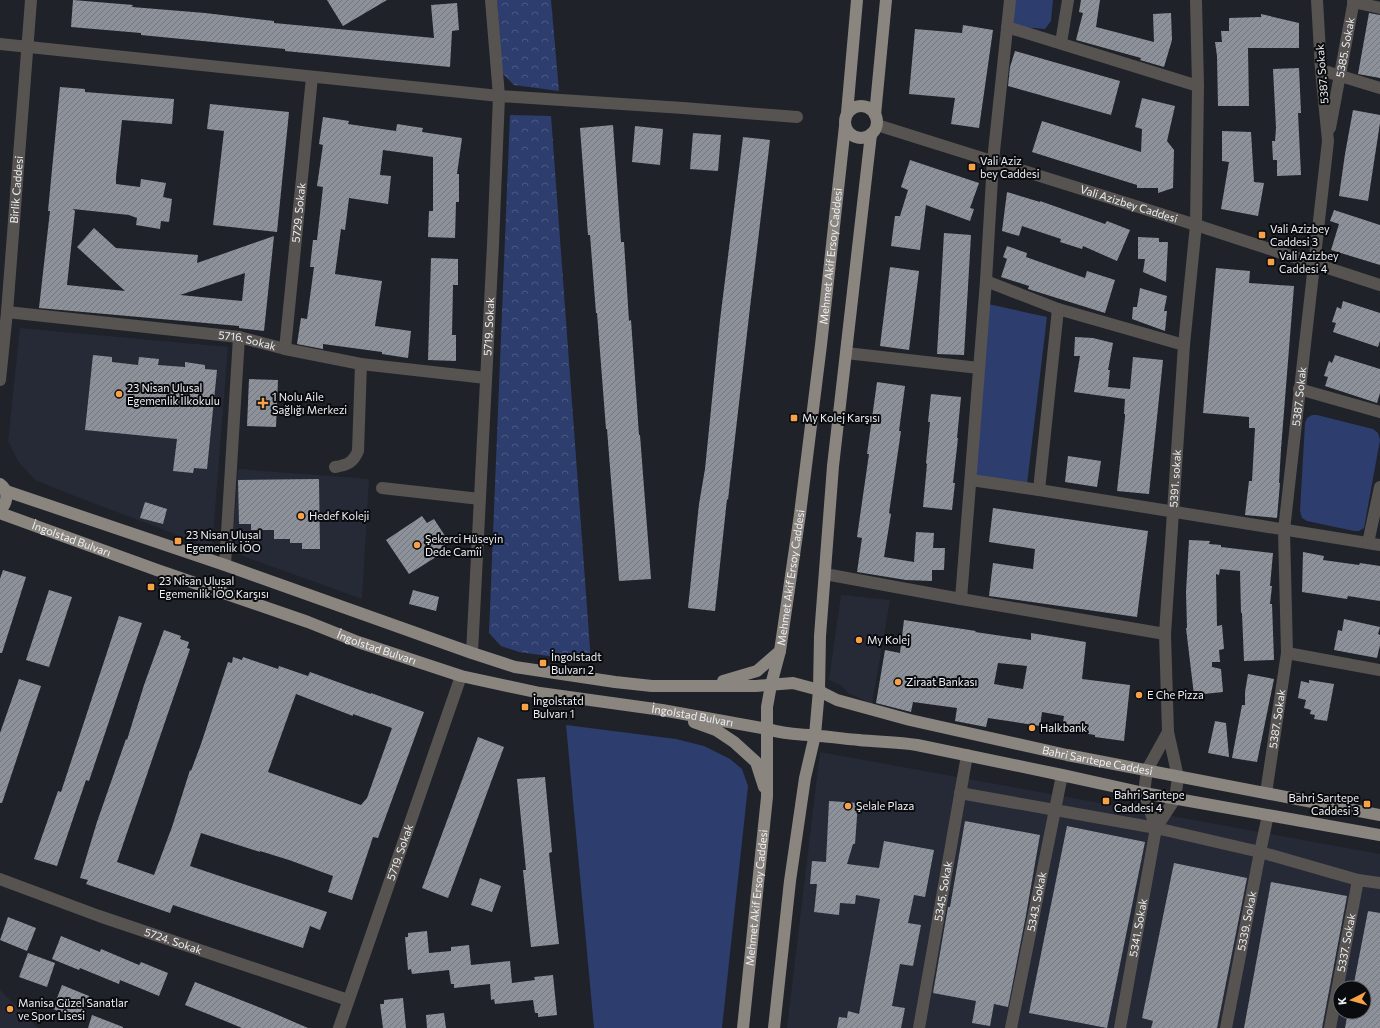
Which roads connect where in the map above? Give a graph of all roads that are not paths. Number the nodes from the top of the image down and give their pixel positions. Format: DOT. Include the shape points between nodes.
graph roads {
  1 [pos="31,0"];
  2 [pos="491,0"];
  3 [pos="857,0"];
  4 [pos="886,0"];
  5 [pos="1010,0"];
  6 [pos="1068,0"];
  7 [pos="1196,0"];
  8 [pos="1316,0"];
  9 [pos="1353,1"];
  10 [pos="1380,8"];
  11 [pos="1007,27"];
  12 [pos="1061,43"];
  13 [pos="0,44"];
  14 [pos="28,47"];
  15 [pos="1321,70"];
  16 [pos="312,77"];
  17 [pos="1340,77"];
  18 [pos="1198,86"];
  19 [pos="1380,88"];
  20 [pos="499,96"];
  21 [pos="847,112"];
  22 [pos="797,117"];
  23 [pos="874,125"];
  24 [pos="845,126"];
  25 [pos="1328,141"];
  26 [pos="993,161"];
  27 [pos="1196,225"];
  28 [pos="1315,264"];
  29 [pos="986,281"];
  30 [pos="1380,285"];
  31 [pos="1058,309"];
  32 [pos="7,312"];
  33 [pos="238,337"];
  34 [pos="1184,345"];
  35 [pos="285,349"];
  36 [pos="846,352"];
  37 [pos="361,364"];
  38 [pos="979,368"];
  39 [pos="486,378"];
  40 [pos="0,380"];
  41 [pos="1299,389"];
  42 [pos="1380,412"];
  43 [pos="335,467"];
  44 [pos="971,480"];
  45 [pos="1380,487"];
  46 [pos="3,488"];
  47 [pos="382,488"];
  48 [pos="1039,490"];
  49 [pos="480,499"];
  50 [pos="0,512"];
  51 [pos="1173,512"];
  52 [pos="1284,530"];
  53 [pos="1368,543"];
  54 [pos="1380,545"];
  55 [pos="225,565"];
  56 [pos="825,574"];
  57 [pos="961,599"];
  58 [pos="1165,634"];
  59 [pos="780,651"];
  60 [pos="472,653"];
  61 [pos="1286,653"];
  62 [pos="1380,670"];
  63 [pos="461,676"];
  64 [pos="702,685"];
  65 [pos="771,685"];
  66 [pos="819,690"];
  67 [pos="662,710"];
  68 [pos="768,729"];
  69 [pos="1168,732"];
  70 [pos="815,735"];
  71 [pos="967,755"];
  72 [pos="1148,770"];
  73 [pos="1062,774"];
  74 [pos="1178,777"];
  75 [pos="960,793"];
  76 [pos="1144,793"];
  77 [pos="1266,793"];
  78 [pos="767,797"];
  79 [pos="1175,799"];
  80 [pos="1055,809"];
  81 [pos="1268,815"];
  82 [pos="1380,815"];
  83 [pos="1156,828"];
  84 [pos="1380,835"];
  85 [pos="1260,852"];
  86 [pos="0,878"];
  87 [pos="1358,880"];
  88 [pos="1380,883"];
  89 [pos="348,1000"];
  90 [pos="339,1028"];
  91 [pos="743,1028"];
  92 [pos="774,1028"];
  93 [pos="919,1028"];
  94 [pos="1010,1028"];
  95 [pos="1120,1028"];
  96 [pos="1226,1028"];
  97 [pos="1330,1028"];
  1 -- 14 [label="street, Birlik Caddesi"];
  2 -- 20 [label="street, 5719. Sokak"];
  3 -- 21 [label="main road"];
  4 -- 23 [label="main road"];
  5 -- 11 [label="street"];
  6 -- 12 [label="street"];
  7 -- 18 [label="street, 5391. sokak"];
  8 -- 15 [label="street, 5387. Sokak"];
  9 -- 10 [label="street"];
  9 -- 17 [label="street, 5385. Sokak"];
  11 -- 12 [label="street"];
  11 -- 26 [label="street"];
  12 -- 18 [label="street"];
  13 -- 14 [label="street"];
  14 -- 16 [label="street"];
  14 -- 32 [label="street, Birlik Caddesi"];
  15 -- 17 [label="street"];
  15 -- 25 [label="street, 5387. Sokak"];
  16 -- 20 [label="street"];
  16 -- 35 [label="street, 5729. Sokak"];
  17 -- 19 [label="street"];
  17 -- 25 [label="street, 5385. Sokak"];
  18 -- 27 [label="street, 5391. sokak"];
  20 -- 22 [label="street"];
  20 -- 39 [label="street, 5719. Sokak"];
  21 -- 23 [label="main road" via="860,105 869,108"];
  21 -- 24 [label="main road"];
  23 -- 24 [label="main road" via="866,137 851,135"];
  23 -- 26 [label="street, Vali Azizbey Caddesi"];
  23 -- 36 [label="main road"];
  24 -- 59 [label="main road, Mehmet Akif Ersoy Caddesi" via="821,345"];
  25 -- 28 [label="street, 5387. Sokak"];
  26 -- 27 [label="street, Vali Azizbey Caddesi"];
  26 -- 29 [label="street"];
  27 -- 28 [label="street, Vali Azizbey Caddesi"];
  27 -- 34 [label="street, 5391. sokak"];
  28 -- 30 [label="street, Vali Azizbey Caddesi"];
  28 -- 41 [label="street, 5387. Sokak"];
  29 -- 31 [label="street"];
  29 -- 38 [label="street"];
  31 -- 34 [label="street"];
  31 -- 48 [label="street"];
  32 -- 33 [label="street, 5716. Sokak"];
  32 -- 40 [label="street, Birlik Caddesi"];
  33 -- 35 [label="street, 5716. Sokak"];
  33 -- 55 [label="street"];
  34 -- 51 [label="street, 5391. sokak"];
  35 -- 37 [label="street, 5716. Sokak"];
  36 -- 38 [label="street"];
  36 -- 56 [label="main road" via="833,466"];
  37 -- 39 [label="street, 5716. Sokak"];
  37 -- 43 [label="street" via="358,451 355,459 347,465"];
  38 -- 44 [label="street"];
  39 -- 49 [label="street, 5719. Sokak"];
  41 -- 42 [label="street"];
  41 -- 52 [label="street, 5387. Sokak"];
  44 -- 48 [label="street"];
  44 -- 57 [label="street"];
  45 -- 53 [label="street"];
  46 -- 50 [label="main road" via="5,504"];
  46 -- 55 [label="main road"];
  47 -- 49 [label="street"];
  48 -- 51 [label="street"];
  49 -- 60 [label="street, 5719. Sokak"];
  50 -- 63 [label="main road, İngolstad Bulvarı" via="358,642"];
  51 -- 52 [label="street"];
  51 -- 58 [label="street, 5391. sokak"];
  52 -- 53 [label="street"];
  52 -- 61 [label="street, 5387. Sokak"];
  53 -- 54 [label="street"];
  55 -- 60 [label="main road"];
  56 -- 57 [label="street"];
  56 -- 66 [label="main road"];
  57 -- 58 [label="street"];
  58 -- 69 [label="street, 5391. sokak"];
  59 -- 64 [label="main road" via="757,671"];
  59 -- 65 [label="main road, Mehmet Akif Ersoy Caddesi"];
  60 -- 64 [label="main road" via="516,667 615,682 652,686"];
  61 -- 62 [label="street"];
  61 -- 77 [label="street, 5387. Sokak"];
  63 -- 67 [label="main road, İngolstad Bulvarı" via="552,695"];
  63 -- 89 [label="street, 5719. Sokak"];
  64 -- 65 [label="main road"];
  65 -- 66 [label="main road" via="793,683"];
  65 -- 68 [label="main road, Mehmet Akif Ersoy Caddesi" via="767,707"];
  66 -- 70 [label="main road"];
  66 -- 72 [label="main road, Bahri Sarıtepe Caddesi" via="837,700 910,720"];
  67 -- 68 [label="main road, İngolstad Bulvarı"];
  67 -- 78 [label="main road" via="716,730 734,742 756,762"];
  68 -- 70 [label="main road" via="797,736"];
  68 -- 78 [label="main road, Mehmet Akif Ersoy Caddesi"];
  69 -- 72 [label="street"];
  69 -- 74 [label="street, 5391. sokak"];
  70 -- 71 [label="main road, Bahri Sarıtepe Caddesi" via="917,745"];
  70 -- 92 [label="main road" via="805,778 790,880"];
  71 -- 73 [label="main road, Bahri Sarıtepe Caddesi"];
  71 -- 75 [label="street, 5345. Sokak"];
  72 -- 74 [label="main road, Bahri Sarıtepe Caddesi"];
  72 -- 76 [label="street"];
  73 -- 76 [label="main road, Bahri Sarıtepe Caddesi"];
  73 -- 80 [label="street, 5343. Sokak"];
  74 -- 77 [label="main road, Bahri Sarıtepe Caddesi"];
  74 -- 79 [label="street"];
  75 -- 80 [label="street"];
  75 -- 93 [label="street, 5345. Sokak"];
  76 -- 79 [label="main road, Bahri Sarıtepe Caddesi"];
  76 -- 83 [label="street"];
  77 -- 82 [label="main road, Bahri Sarıtepe Caddesi"];
  78 -- 91 [label="main road, Mehmet Akif Ersoy Caddesi"];
  79 -- 81 [label="main road, Bahri Sarıtepe Caddesi"];
  79 -- 83 [label="street"];
  80 -- 83 [label="street"];
  80 -- 94 [label="street, 5343. Sokak"];
  81 -- 84 [label="main road, Bahri Sarıtepe Caddesi"];
  81 -- 85 [label="street, 5339. Sokak"];
  83 -- 85 [label="street"];
  83 -- 95 [label="street, 5341. Sokak"];
  85 -- 87 [label="street"];
  85 -- 96 [label="street, 5339. Sokak"];
  86 -- 89 [label="street, 5724. Sokak" via="99,916"];
  87 -- 88 [label="street"];
  87 -- 97 [label="street, 5337. Sokak"];
  89 -- 90 [label="street, 5719. Sokak"];
}
